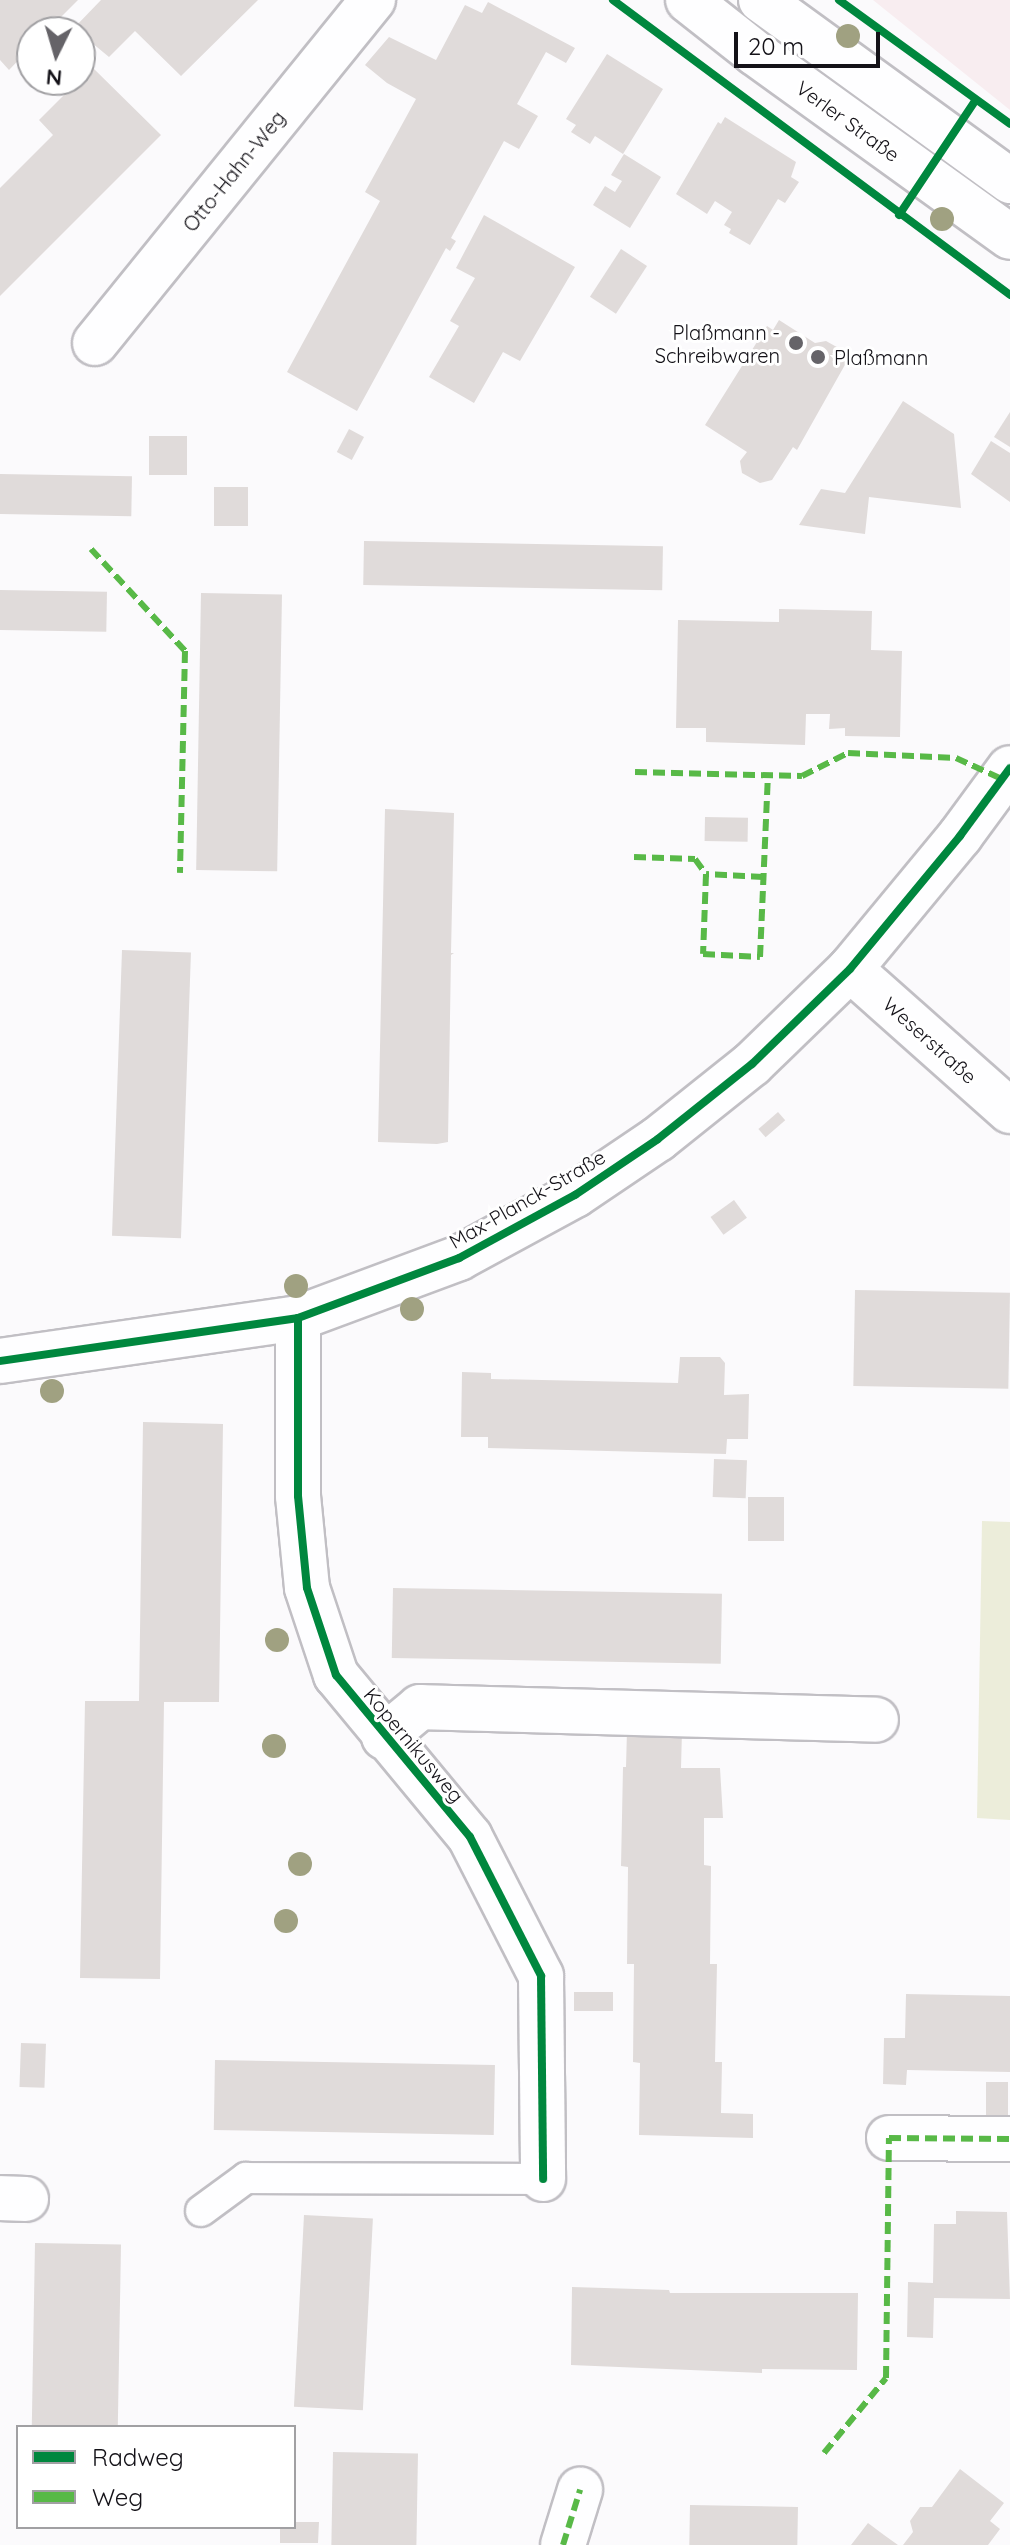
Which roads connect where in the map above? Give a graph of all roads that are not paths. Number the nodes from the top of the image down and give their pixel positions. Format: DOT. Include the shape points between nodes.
graph roads {
  1 [pos="373,0"];
  2 [pos="688,0"];
  3 [pos="779,6"];
  4 [pos="755,53"];
  5 [pos="1010,181"];
  6 [pos="1010,237"];
  7 [pos="95,343"];
  8 [pos="1010,768"];
  9 [pos="850,969"];
  10 [pos="1010,1111"];
  11 [pos="298,1318"];
  12 [pos="0,1361"];
  13 [pos="876,1720"];
  14 [pos="384,1737"];
  15 [pos="889,2138"];
  16 [pos="1010,2139"];
  17 [pos="543,2179"];
  18 [pos="201,2211"];
  19 [pos="580,2490"];
  20 [pos="563,2545"];
  1 -- 7 [label="street, Otto-Hahn-Weg"];
  2 -- 4 [label="street, Verler Straße"];
  3 -- 4 [label="lane"];
  3 -- 5 [label="street"];
  4 -- 6 [label="street, Verler Straße"];
  8 -- 9 [label="street, Max-Planck-Straße"];
  9 -- 10 [label="street, Weserstraße"];
  9 -- 11 [label="street, Max-Planck-Straße" via="752,1064 658,1139 575,1195 459,1258"];
  11 -- 12 [label="street, Max-Planck-Straße"];
  11 -- 14 [label="street, Kopernikusweg" via="298,1496 307,1588 336,1675"];
  13 -- 14 [label="street, Kopernikusweg" via="420,1707"];
  14 -- 17 [label="street, Kopernikusweg" via="470,1837 541,1976"];
  15 -- 16 [label="street"];
  17 -- 18 [label="lane" via="246,2178"];
  19 -- 20 [label="street"];
}
